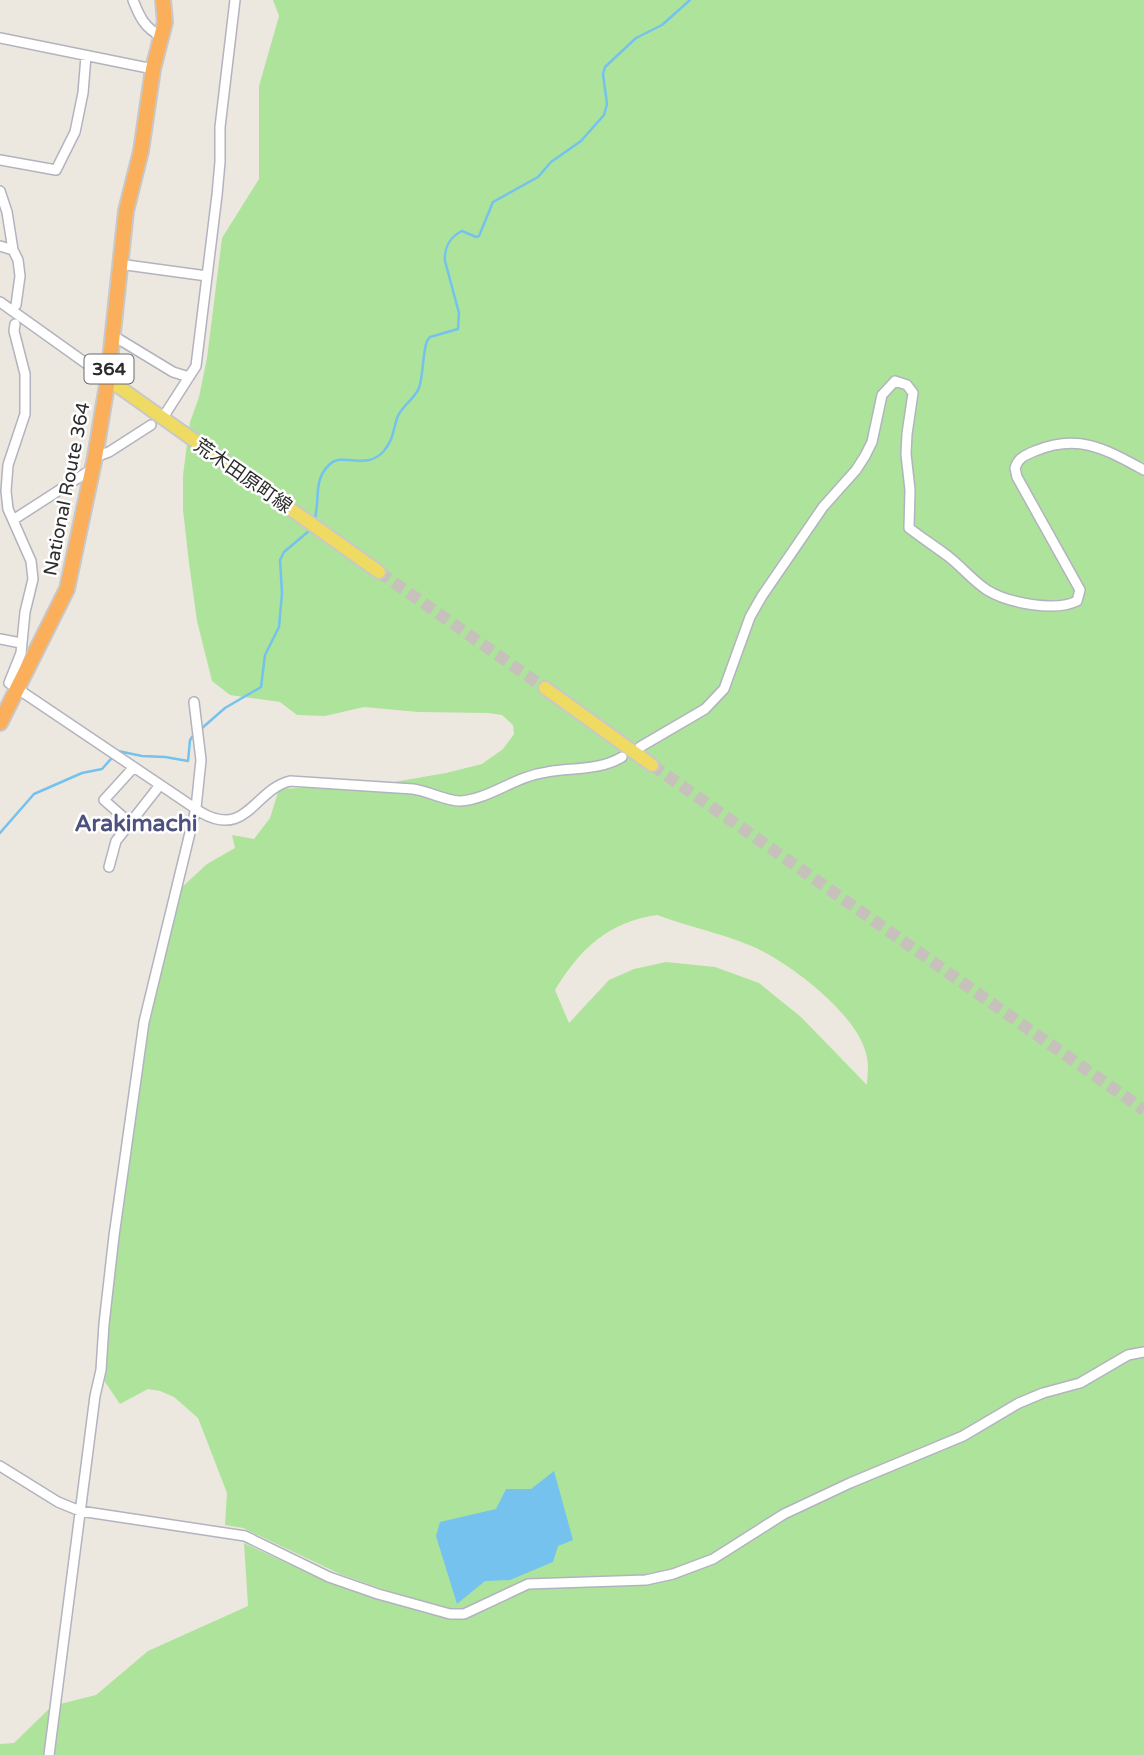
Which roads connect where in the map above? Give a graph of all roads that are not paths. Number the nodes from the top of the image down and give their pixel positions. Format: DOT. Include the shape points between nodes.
graph roads {
  1 [pos="133,0"];
  2 [pos="163,0"];
  3 [pos="235,0"];
  4 [pos="163,37"];
  5 [pos="0,38"];
  6 [pos="86,56"];
  7 [pos="153,69"];
  8 [pos="0,160"];
  9 [pos="0,191"];
  10 [pos="0,246"];
  11 [pos="13,250"];
  12 [pos="118,264"];
  13 [pos="207,276"];
  14 [pos="0,302"];
  15 [pos="16,305"];
  16 [pos="15,324"];
  17 [pos="112,335"];
  18 [pos="189,377"];
  19 [pos="108,379"];
  20 [pos="156,422"];
  21 [pos="93,463"];
  22 [pos="1144,470"];
  23 [pos="13,520"];
  24 [pos="379,572"];
  25 [pos="0,639"];
  26 [pos="21,643"];
  27 [pos="545,688"];
  28 [pos="18,689"];
  29 [pos="194,702"];
  30 [pos="0,723"];
  31 [pos="640,747"];
  32 [pos="622,757"];
  33 [pos="652,765"];
  34 [pos="134,767"];
  35 [pos="160,785"];
  36 [pos="196,808"];
  37 [pos="130,823"];
  38 [pos="109,867"];
  39 [pos="1144,1352"];
  40 [pos="0,1466"];
  41 [pos="80,1511"];
  42 [pos="49,1755"];
  1 -- 4 [label="street" via="141,20"];
  2 -- 4 [label="highway, National Route 364 / 364"];
  3 -- 13 [label="street"];
  4 -- 7 [label="highway, National Route 364 / 364"];
  5 -- 6 [label="street"];
  6 -- 7 [label="street"];
  6 -- 8 [label="street" via="75,132 56,170"];
  7 -- 12 [label="highway, National Route 364 / 364"];
  9 -- 11 [label="street"];
  10 -- 11 [label="street"];
  11 -- 15 [label="street" via="20,276"];
  12 -- 13 [label="street"];
  12 -- 17 [label="highway, National Route 364 / 364"];
  13 -- 18 [label="street" via="196,366"];
  14 -- 19 [label="street"];
  16 -- 23 [label="street" via="26,392 25,414 6,478"];
  17 -- 18 [label="street"];
  17 -- 19 [label="highway, National Route 364 / 364"];
  18 -- 20 [label="street"];
  19 -- 20 [label="main road, 荒木田原町線"];
  19 -- 21 [label="highway, National Route 364 / 364"];
  20 -- 21 [label="street"];
  20 -- 24 [label="main road, 荒木田原町線"];
  21 -- 23 [label="street"];
  21 -- 28 [label="highway, National Route 364 / 364" via="67,589"];
  22 -- 31 [label="street" via="1077,442 1054,444 1021,458 1015,468 1017,477 1080,590 1077,601 1070,605 1014,601 987,590 909,528 907,433 913,393 895,381 882,395 866,456 823,507 750,617 724,689 705,709"];
  23 -- 26 [label="street" via="33,568"];
  25 -- 26 [label="street"];
  26 -- 28 [label="street" via="9,679"];
  27 -- 33 [label="main road"];
  28 -- 30 [label="highway, National Route 364 / 364"];
  28 -- 34 [label="street"];
  29 -- 36 [label="street" via="202,774"];
  32 -- 36 [label="street" via="594,768 540,773 459,801 413,789 290,781 230,821 211,818"];
  34 -- 35 [label="street"];
  34 -- 37 [label="street" via="104,800"];
  35 -- 36 [label="street"];
  35 -- 37 [label="street"];
  36 -- 41 [label="street" via="144,1022 114,1236 102,1370"];
  37 -- 38 [label="street" via="116,841"];
  39 -- 41 [label="street" via="1128,1355 1080,1382 1019,1403 954,1441 784,1514 713,1559 646,1580 528,1584 464,1614 377,1594 329,1577 245,1536"];
  40 -- 41 [label="street"];
  41 -- 42 [label="street"];
}
